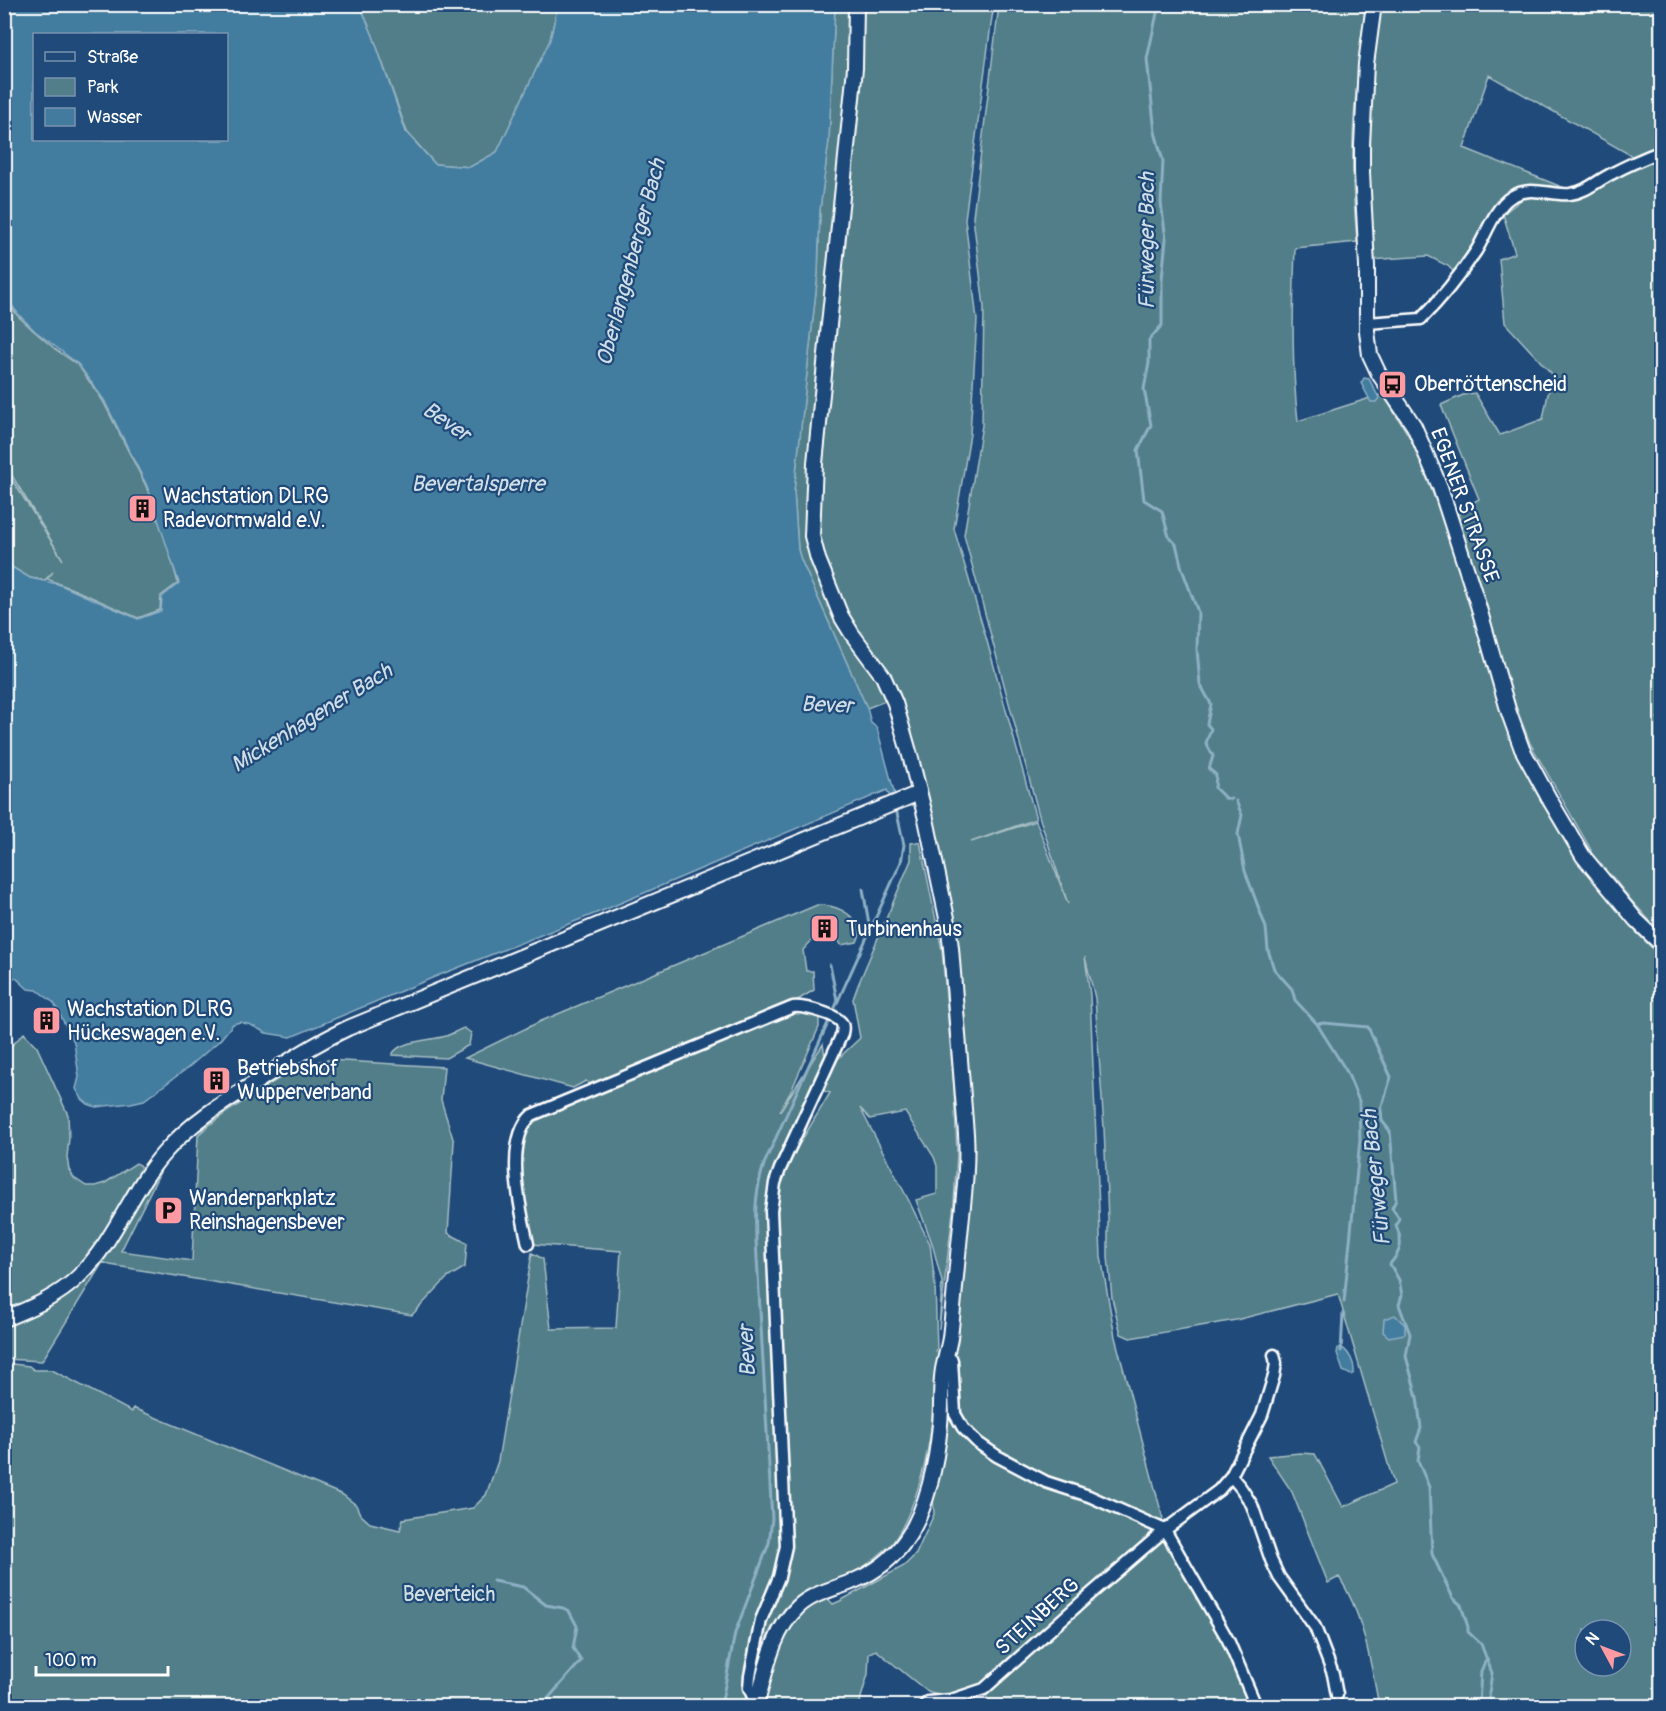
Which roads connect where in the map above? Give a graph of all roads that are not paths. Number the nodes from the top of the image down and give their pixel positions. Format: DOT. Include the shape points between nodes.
graph roads {
  1 [pos="856,4"];
  2 [pos="1374,4"];
  3 [pos="1662,151"];
  4 [pos="1367,323"];
  5 [pos="919,793"];
  6 [pos="1662,945"];
  7 [pos="528,1244"];
  8 [pos="4,1319"];
  9 [pos="1274,1355"];
  10 [pos="946,1356"];
  11 [pos="1231,1476"];
  12 [pos="1165,1530"];
  13 [pos="1337,1695"];
  14 [pos="757,1703"];
  15 [pos="924,1707"];
  16 [pos="1257,1707"];
  1 -- 5 [label="street" via="855,68 815,463 812,536 841,616 890,689"];
  2 -- 4 [label="street, EGENER STRASSE" via="1362,145"];
  3 -- 4 [label="street" via="1586,189 1569,194 1531,190 1510,197 1497,212 1475,253 1421,319"];
  4 -- 6 [label="street, EGENER STRASSE" via="1370,355 1414,426 1440,487 1522,749 1583,856"];
  5 -- 8 [label="street" via="315,1045 196,1121 158,1160 79,1276 53,1296"];
  5 -- 10 [label="street" via="948,923 967,1144"];
  7 -- 14 [label="street" via="516,1160 522,1128 532,1115 793,1007 807,1007 842,1024 842,1034 780,1169 771,1211 786,1545 779,1577 761,1620 752,1664 749,1688"];
  9 -- 11 [label="street, STEINBERG" via="1274,1376 1262,1415"];
  10 -- 12 [label="street" via="952,1360 955,1414 978,1443 1046,1482 1089,1496"];
  10 -- 14 [label="street" via="934,1464 927,1494 911,1531 891,1557 872,1572 824,1591 795,1611 773,1646"];
  11 -- 12 [label="street, STEINBERG" via="1219,1490"];
  11 -- 13 [label="street" via="1252,1505 1279,1577 1315,1627"];
  12 -- 15 [label="street, STEINBERG" via="984,1689 951,1700 928,1702"];
  12 -- 16 [label="street" via="1228,1640"];
}
